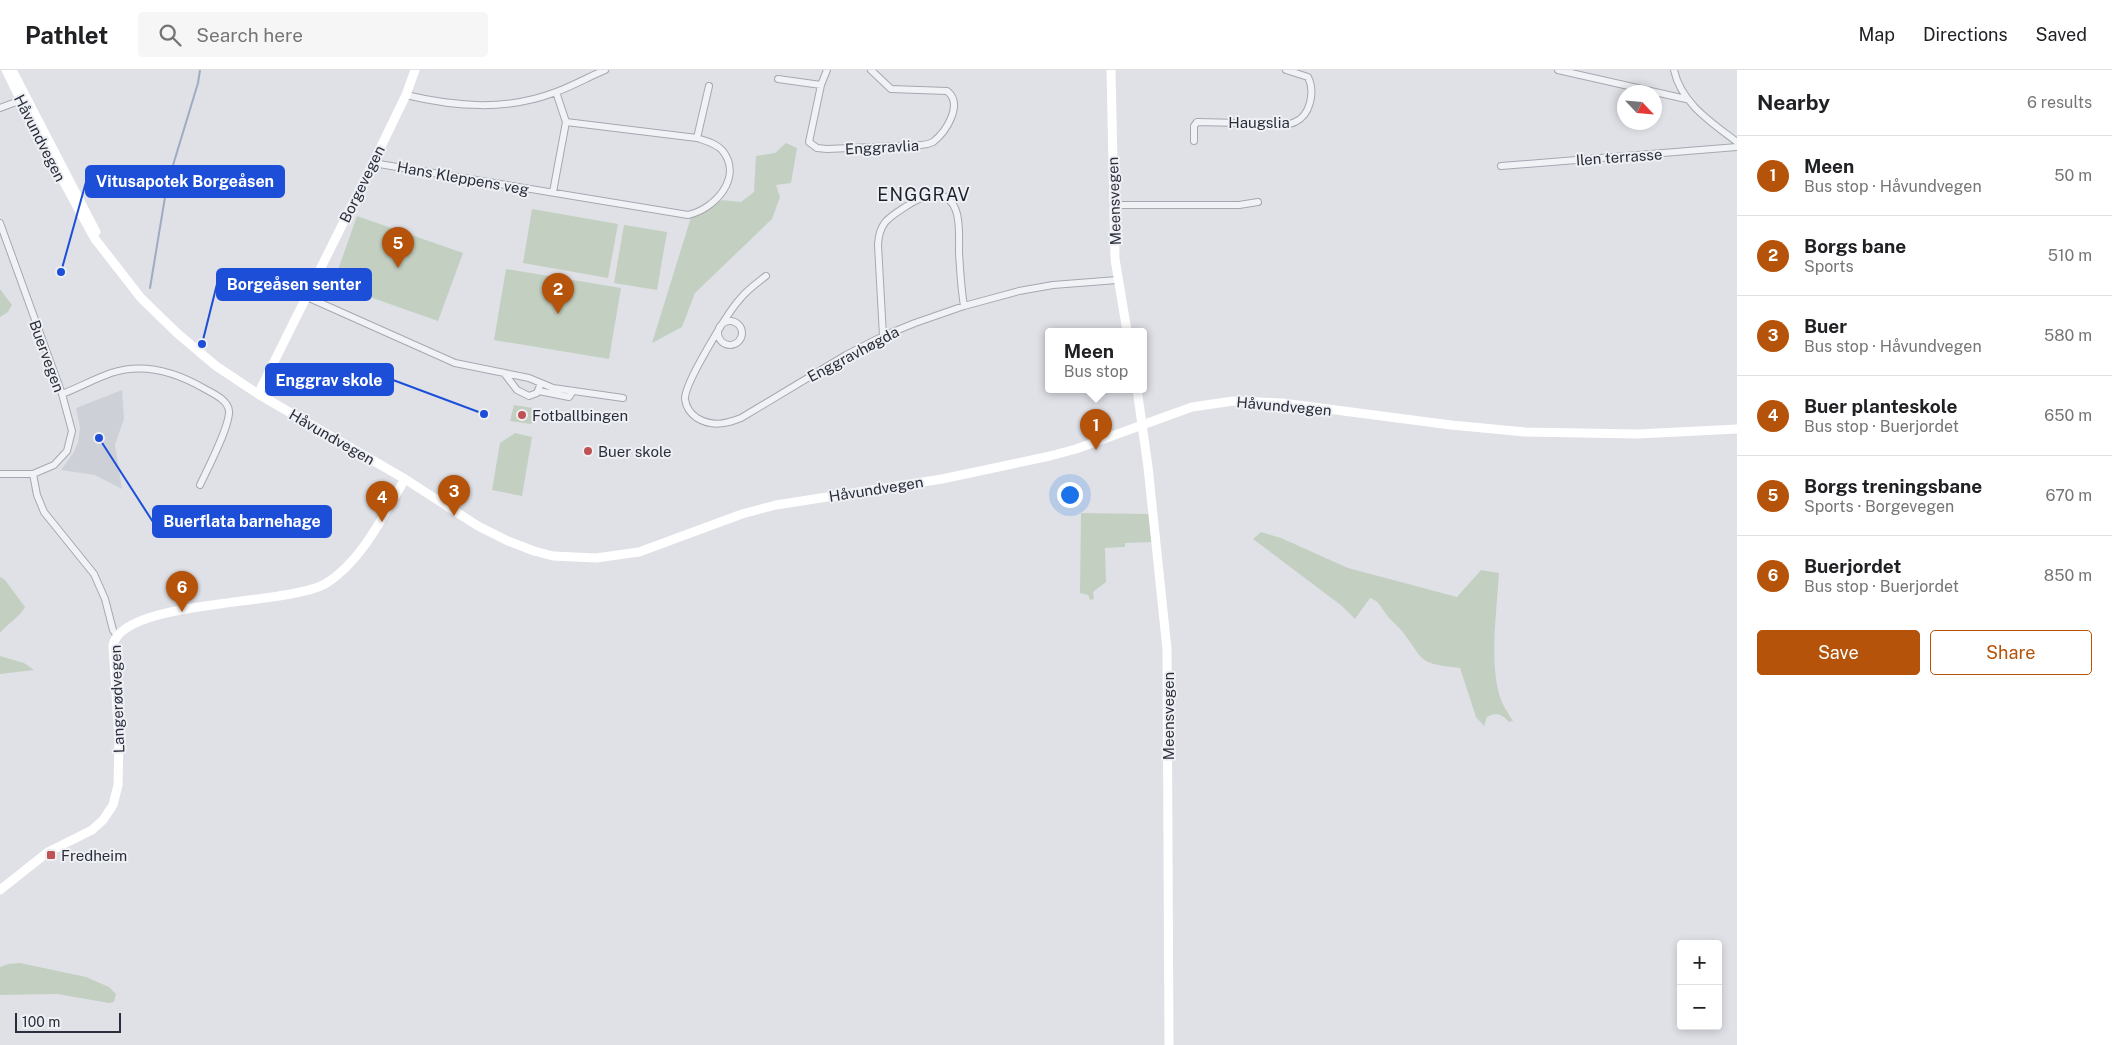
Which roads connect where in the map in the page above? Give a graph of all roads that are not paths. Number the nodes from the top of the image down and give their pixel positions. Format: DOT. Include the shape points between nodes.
graph roads {
  1 [pos="6,70"];
  2 [pos="12,70"];
  3 [pos="415,70"];
  4 [pos="605,70"];
  5 [pos="827,70"];
  6 [pos="871,70"];
  7 [pos="1111,70"];
  8 [pos="1286,70"];
  9 [pos="1558,70"];
  10 [pos="1674,70"];
  11 [pos="590,73"];
  12 [pos="778,79"];
  13 [pos="821,85"];
  14 [pos="709,86"];
  15 [pos="556,92"];
  16 [pos="406,95"];
  17 [pos="24,99"];
  18 [pos="1686,100"];
  19 [pos="0,108"];
  20 [pos="566,122"];
  21 [pos="697,138"];
  22 [pos="1194,141"];
  23 [pos="1737,142"];
  24 [pos="1737,146"];
  25 [pos="373,163"];
  26 [pos="1501,166"];
  27 [pos="553,192"];
  28 [pos="1258,202"];
  29 [pos="1113,205"];
  30 [pos="0,222"];
  31 [pos="766,276"];
  32 [pos="1117,280"];
  33 [pos="307,297"];
  34 [pos="964,306"];
  35 [pos="1126,328"];
  36 [pos="883,336"];
  37 [pos="504,374"];
  38 [pos="541,383"];
  39 [pos="539,391"];
  40 [pos="573,391"];
  41 [pos="1138,393"];
  42 [pos="62,394"];
  43 [pos="258,394"];
  44 [pos="623,398"];
  45 [pos="1143,425"];
  46 [pos="1737,429"];
  47 [pos="0,474"];
  48 [pos="33,474"];
  49 [pos="405,479"];
  50 [pos="200,486"];
  51 [pos="117,636"];
  52 [pos="0,890"];
  53 [pos="1169,1045"];
  1 -- 17 [label="main road, Håvundvegen"];
  2 -- 17 [label="main road, Håvundvegen"];
  3 -- 16 [label="main road, Borgevegen"];
  4 -- 11 [label="street"];
  5 -- 13 [label="street"];
  6 -- 13 [label="street, Enggravlia" via="891,89 946,91 952,95 955,105 951,119 934,141 921,146 817,148 809,142"];
  7 -- 29 [label="main road, Meensvegen"];
  8 -- 22 [label="street, Haugslia" via="1308,77 1312,84 1310,103 1300,119 1292,124 1197,122"];
  9 -- 18 [label="street"];
  10 -- 18 [label="street"];
  11 -- 15 [label="street"];
  12 -- 13 [label="street"];
  14 -- 21 [label="street"];
  15 -- 16 [label="street" via="519,103 489,106 434,102"];
  15 -- 20 [label="street"];
  16 -- 25 [label="main road, Borgevegen"];
  17 -- 19 [label="street"];
  17 -- 43 [label="main road, Håvundvegen" via="109,256 141,298 216,366"];
  18 -- 23 [label="street"];
  20 -- 21 [label="street, Hans Kleppens veg"];
  20 -- 27 [label="street"];
  21 -- 27 [label="street, Hans Kleppens veg" via="712,142 721,149 729,165 728,183 719,198 698,213 657,211"];
  24 -- 26 [label="street, Ilen terrasse"];
  25 -- 27 [label="street, Hans Kleppens veg"];
  25 -- 33 [label="main road, Borgevegen"];
  28 -- 29 [label="street"];
  29 -- 32 [label="main road, Meensvegen"];
  30 -- 42 [label="street, Buervegen"];
  31 -- 36 [label="street, Enggravhøgda" via="740,298 720,327 690,384 685,399 695,417 715,424 741,418"];
  32 -- 34 [label="street, Enggravhøgda" via="1031,289"];
  32 -- 35 [label="main road, Meensvegen"];
  33 -- 37 [label="street" via="442,358"];
  33 -- 43 [label="main road, Borgevegen"];
  34 -- 36 [label="street, Enggravhøgda"];
  34 -- 36 [label="street" via="957,213 948,199 939,195 923,196 894,214 880,230"];
  37 -- 38 [label="street"];
  37 -- 39 [label="street" via="525,395 533,396"];
  38 -- 39 [label="street"];
  38 -- 40 [label="street"];
  39 -- 40 [label="street" via="566,397"];
  40 -- 44 [label="street"];
  41 -- 45 [label="main road, Meensvegen"];
  42 -- 48 [label="street, Buervegen" via="71,422 69,445 54,465"];
  42 -- 50 [label="street" via="112,373 138,368 178,374 219,397 227,405 229,415"];
  43 -- 49 [label="main road, Håvundvegen"];
  45 -- 46 [label="main road, Håvundvegen" via="1202,405 1246,400 1525,432 1638,434"];
  45 -- 49 [label="main road, Håvundvegen" via="1076,450 991,469 776,505 742,514 651,549 611,557 552,556 518,546 492,534"];
  45 -- 53 [label="main road, Meensvegen" via="1167,649"];
  47 -- 48 [label="street"];
  48 -- 51 [label="street, Langerødvegen" via="44,512 94,574 105,599 112,630"];
  49 -- 51 [label="main road" via="360,551 345,569 327,582 289,596 173,610 129,626"];
  51 -- 52 [label="main road, Langerødvegen" via="113,645 119,762 113,805 92,830 48,852"];
}
